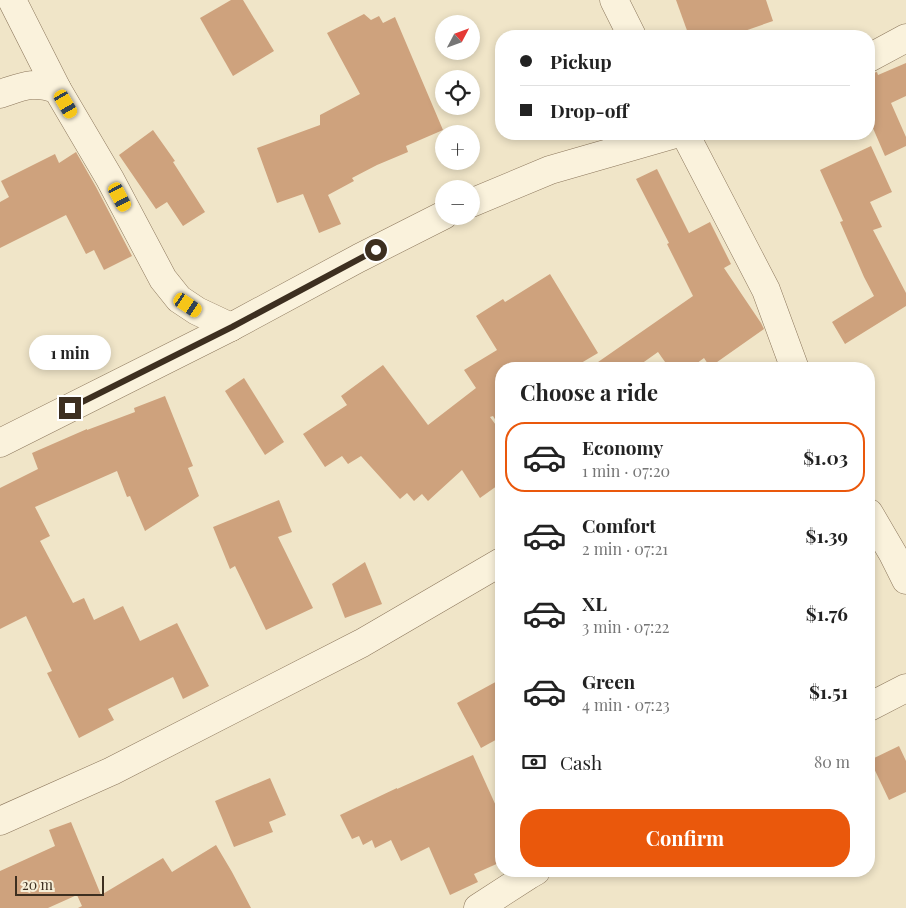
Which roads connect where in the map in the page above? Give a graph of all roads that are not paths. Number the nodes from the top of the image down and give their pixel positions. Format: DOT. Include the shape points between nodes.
graph roads {
  1 [pos="12,0"];
  2 [pos="614,0"];
  3 [pos="629,30"];
  4 [pos="906,38"];
  5 [pos="875,55"];
  6 [pos="57,89"];
  7 [pos="0,94"];
  8 [pos="654,140"];
  9 [pos="688,140"];
  10 [pos="480,199"];
  11 [pos="435,220"];
  12 [pos="232,327"];
  13 [pos="792,362"];
  14 [pos="0,443"];
  15 [pos="875,523"];
  16 [pos="495,565"];
  17 [pos="906,580"];
  18 [pos="906,688"];
  19 [pos="875,704"];
  20 [pos="0,821"];
  21 [pos="526,877"];
  22 [pos="478,908"];
  1 -- 6 [label="street"];
  2 -- 3 [label="street"];
  4 -- 5 [label="street"];
  6 -- 7 [label="street" via="29,84"];
  6 -- 12 [label="street" via="163,279 178,299"];
  8 -- 10 [label="street" via="550,170"];
  9 -- 13 [label="street" via="766,290"];
  11 -- 12 [label="street"];
  12 -- 14 [label="street"];
  15 -- 17 [label="street"];
  16 -- 20 [label="street" via="362,643 112,771"];
  18 -- 19 [label="street"];
  21 -- 22 [label="street"];
}
